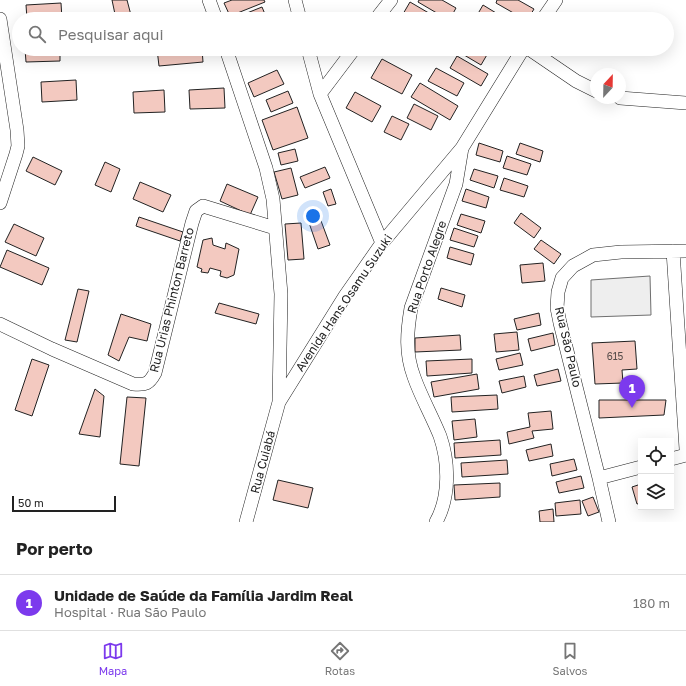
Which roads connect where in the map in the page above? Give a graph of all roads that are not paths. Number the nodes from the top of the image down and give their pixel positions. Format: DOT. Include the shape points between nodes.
graph roads {
  1 [pos="209,0"];
  2 [pos="295,0"];
  3 [pos="391,0"];
  4 [pos="556,0"];
  5 [pos="213,12"];
  6 [pos="298,12"];
  7 [pos="382,12"];
  8 [pos="548,12"];
  9 [pos="0,19"];
  10 [pos="228,56"];
  11 [pos="310,56"];
  12 [pos="349,56"];
  13 [pos="519,56"];
  14 [pos="539,56"];
  15 [pos="590,88"];
  16 [pos="320,94"];
  17 [pos="626,98"];
  18 [pos="686,103"];
  19 [pos="462,148"];
  20 [pos="0,203"];
  21 [pos="275,228"];
  22 [pos="382,243"];
  23 [pos="680,251"];
  24 [pos="0,324"];
  25 [pos="279,402"];
  26 [pos="686,449"];
  27 [pos="686,455"];
  28 [pos="674,458"];
  29 [pos="638,468"];
  30 [pos="599,478"];
  31 [pos="246,522"];
  32 [pos="436,522"];
  33 [pos="609,522"];
  1 -- 5 [label="street"];
  2 -- 6 [label="street"];
  3 -- 7 [label="street"];
  4 -- 8 [label="street"];
  9 -- 20 [label="street" via="18,146"];
  10 -- 21 [label="street" via="266,168 273,199"];
  11 -- 16 [label="street"];
  12 -- 16 [label="street"];
  13 -- 19 [label="street, Avenida Hans Osamu Suzuki"];
  14 -- 15 [label="street"];
  16 -- 22 [label="street"];
  17 -- 18 [label="street"];
  19 -- 22 [label="street, Avenida Hans Osamu Suzuki"];
  19 -- 32 [label="street, Rua Porto Alegre" via="456,184 411,308 407,328 413,376 440,436 444,453 445,502"];
  21 -- 24 [label="street, Rua Urias Phinton Barreto" via="203,206 196,211 155,372 151,380 144,385 133,384"];
  21 -- 25 [label="street" via="281,294"];
  22 -- 25 [label="street, Avenida Hans Osamu Suzuki" via="345,296"];
  23 -- 26 [label="street"];
  23 -- 30 [label="street, Rua São Paulo" via="593,255 573,266 562,278 557,308"];
  25 -- 31 [label="street, Rua Cuiabá"];
  27 -- 28 [label="street"];
  29 -- 30 [label="street"];
  30 -- 33 [label="street, Rua São Paulo"];
}
